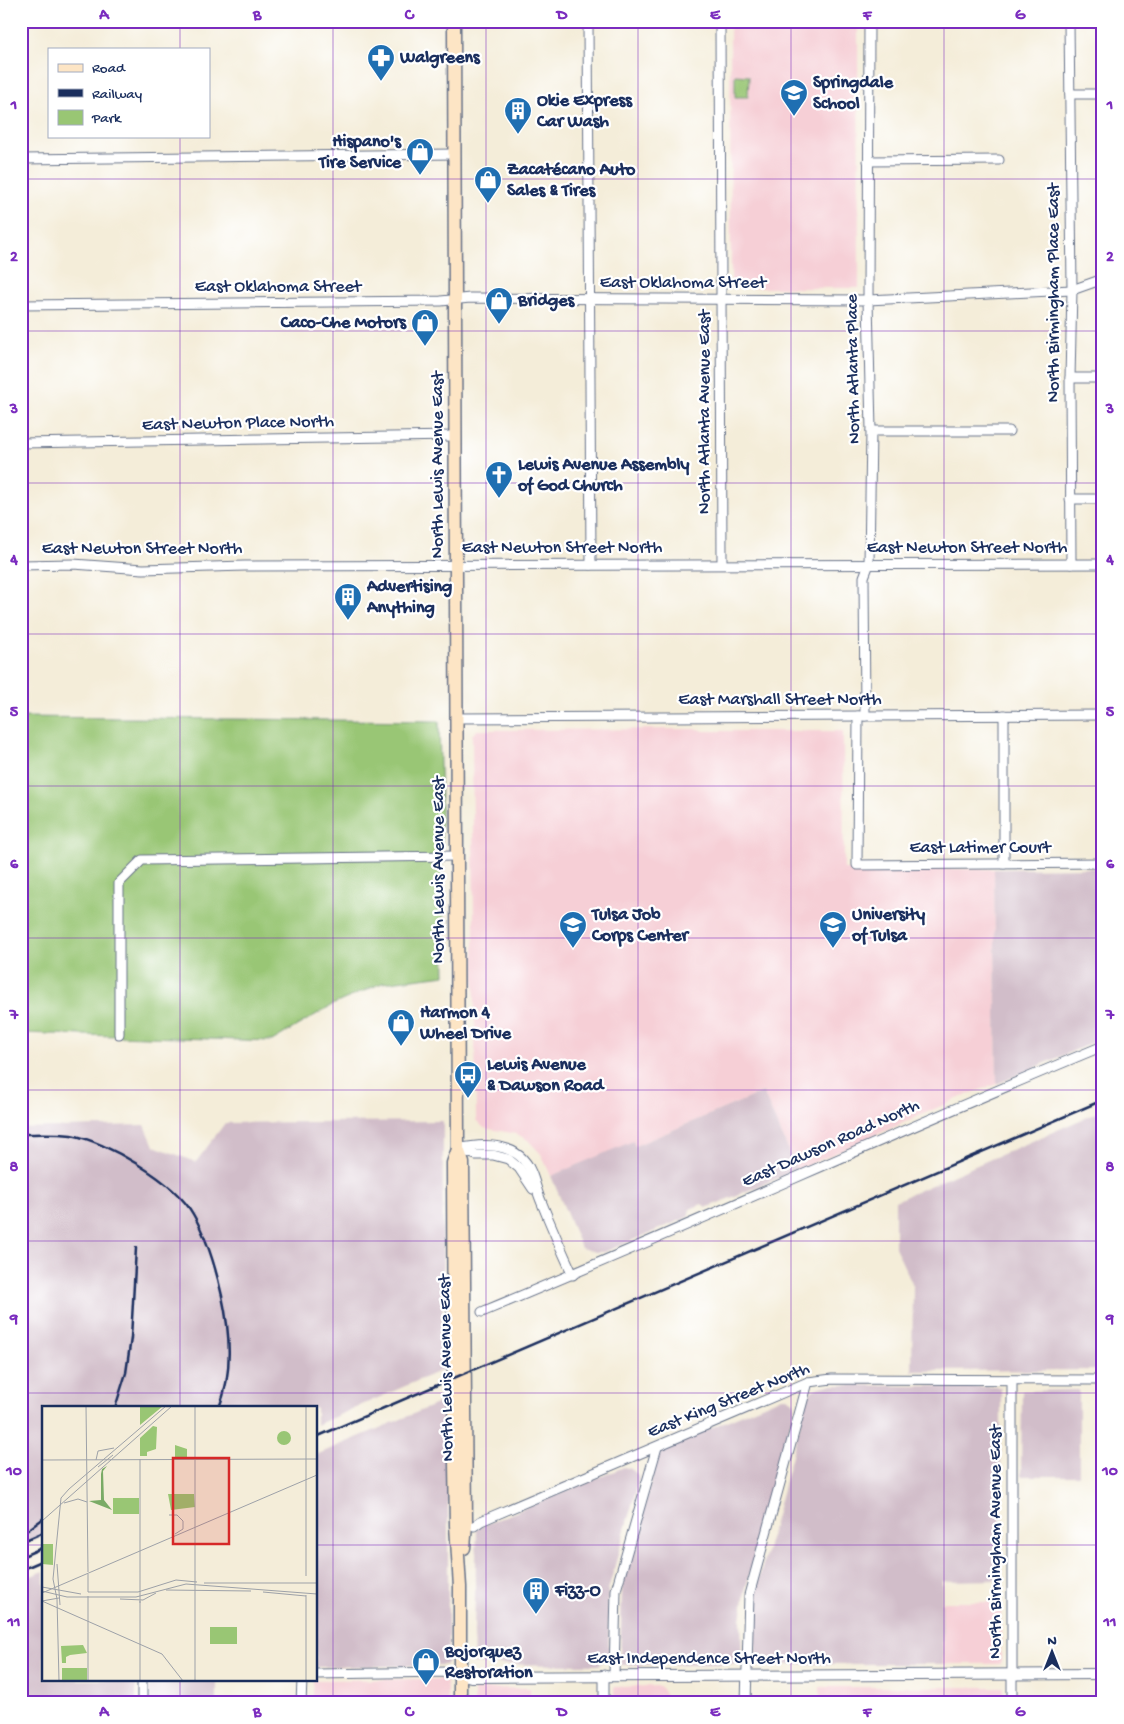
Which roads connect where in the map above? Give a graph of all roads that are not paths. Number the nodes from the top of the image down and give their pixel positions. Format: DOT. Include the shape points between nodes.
graph roads {
  1 [pos="454,21"];
  2 [pos="588,21"];
  3 [pos="720,21"];
  4 [pos="869,21"];
  5 [pos="1069,21"];
  6 [pos="1070,94"];
  7 [pos="1103,94"];
  8 [pos="454,154"];
  9 [pos="21,159"];
  10 [pos="868,160"];
  11 [pos="998,160"];
  12 [pos="1103,279"];
  13 [pos="1072,290"];
  14 [pos="590,298"];
  15 [pos="721,299"];
  16 [pos="454,300"];
  17 [pos="868,300"];
  18 [pos="21,305"];
  19 [pos="1070,378"];
  20 [pos="1103,378"];
  21 [pos="872,431"];
  22 [pos="1009,431"];
  23 [pos="455,436"];
  24 [pos="21,443"];
  25 [pos="1070,499"];
  26 [pos="1103,500"];
  27 [pos="722,564"];
  28 [pos="869,564"];
  29 [pos="1071,564"];
  30 [pos="1103,564"];
  31 [pos="21,565"];
  32 [pos="455,565"];
  33 [pos="590,565"];
  34 [pos="1004,715"];
  35 [pos="1103,715"];
  36 [pos="862,716"];
  37 [pos="456,718"];
  38 [pos="457,856"];
  39 [pos="1103,863"];
  40 [pos="1004,864"];
  41 [pos="857,865"];
  42 [pos="119,1034"];
  43 [pos="1103,1046"];
  44 [pos="458,1149"];
  45 [pos="573,1275"];
  46 [pos="482,1312"];
  47 [pos="1103,1380"];
  48 [pos="1012,1381"];
  49 [pos="808,1382"];
  50 [pos="657,1447"];
  51 [pos="474,1526"];
  52 [pos="318,1674"];
  53 [pos="460,1674"];
  54 [pos="1103,1674"];
  55 [pos="609,1675"];
  56 [pos="747,1675"];
  57 [pos="1012,1675"];
  58 [pos="142,1682"];
  59 [pos="302,1682"];
  60 [pos="142,1703"];
  61 [pos="301,1703"];
  62 [pos="460,1703"];
  63 [pos="604,1703"];
  64 [pos="746,1703"];
  65 [pos="1012,1703"];
  1 -- 8 [label="main road, North Lewis Avenue East"];
  2 -- 14 [label="street"];
  3 -- 15 [label="street, North Atlanta Avenue East"];
  4 -- 10 [label="street, North Atlanta Place"];
  5 -- 6 [label="street, North Birmingham Place East"];
  6 -- 7 [label="street"];
  6 -- 13 [label="street, North Birmingham Place East"];
  8 -- 9 [label="street"];
  8 -- 16 [label="main road, North Lewis Avenue East"];
  10 -- 11 [label="street"];
  10 -- 17 [label="street, North Atlanta Place"];
  12 -- 13 [label="street, East Oklahoma Street"];
  13 -- 17 [label="street, East Oklahoma Street"];
  13 -- 19 [label="street, North Birmingham Place East"];
  14 -- 15 [label="street, East Oklahoma Street"];
  14 -- 16 [label="street, East Oklahoma Street"];
  14 -- 33 [label="street"];
  15 -- 17 [label="street, East Oklahoma Street"];
  15 -- 27 [label="street, North Atlanta Avenue East"];
  16 -- 18 [label="street, East Oklahoma Street"];
  16 -- 23 [label="main road, North Lewis Avenue East"];
  17 -- 21 [label="street, North Atlanta Place"];
  19 -- 20 [label="street"];
  19 -- 25 [label="street, North Birmingham Place East"];
  21 -- 22 [label="street"];
  21 -- 28 [label="street, North Atlanta Place"];
  23 -- 24 [label="street, East Newton Place North"];
  23 -- 32 [label="main road, North Lewis Avenue East"];
  25 -- 26 [label="street"];
  25 -- 29 [label="street, North Birmingham Place East"];
  27 -- 28 [label="street, East Newton Street North"];
  27 -- 33 [label="street, East Newton Street North"];
  28 -- 29 [label="street, East Newton Street North"];
  28 -- 36 [label="street, North Atlanta Place" via="864,577"];
  29 -- 30 [label="street, East Newton Street North"];
  31 -- 32 [label="street, East Newton Street North" via="73,564 143,569"];
  32 -- 33 [label="street, East Newton Street North"];
  32 -- 37 [label="main road, North Lewis Avenue East"];
  34 -- 35 [label="street, East Marshall Street North"];
  34 -- 36 [label="street, East Marshall Street North"];
  34 -- 40 [label="street"];
  36 -- 37 [label="street, East Marshall Street North"];
  36 -- 41 [label="street, North Atlanta Place"];
  37 -- 38 [label="main road, North Lewis Avenue East"];
  38 -- 42 [label="street" via="142,860 119,883"];
  38 -- 44 [label="main road, North Lewis Avenue East"];
  39 -- 40 [label="street, East Latimer Court"];
  40 -- 41 [label="street, East Latimer Court"];
  43 -- 45 [label="street, East Dawson Road North" via="968,1101"];
  44 -- 45 [label="street" via="473,1145 516,1152 531,1172"];
  44 -- 53 [label="main road, North Lewis Avenue East" via="453,1163"];
  45 -- 46 [label="street, East Dawson Road North"];
  47 -- 48 [label="street, East King Street North"];
  48 -- 49 [label="street, East King Street North" via="832,1379"];
  48 -- 57 [label="street, North Birmingham Avenue East"];
  49 -- 50 [label="street, East King Street North"];
  49 -- 56 [label="street" via="749,1595"];
  50 -- 51 [label="street, East King Street North" via="481,1520"];
  50 -- 55 [label="street" via="616,1590"];
  52 -- 53 [label="street, East Independence Street North"];
  53 -- 55 [label="street, East Independence Street North"];
  53 -- 62 [label="main road, North Lewis Avenue East"];
  54 -- 57 [label="street, East Independence Street North"];
  55 -- 56 [label="street, East Independence Street North"];
  55 -- 63 [label="street"];
  56 -- 57 [label="street, East Independence Street North"];
  56 -- 64 [label="street"];
  57 -- 65 [label="street, North Birmingham Avenue East"];
  58 -- 60 [label="street"];
  59 -- 61 [label="street"];
}
